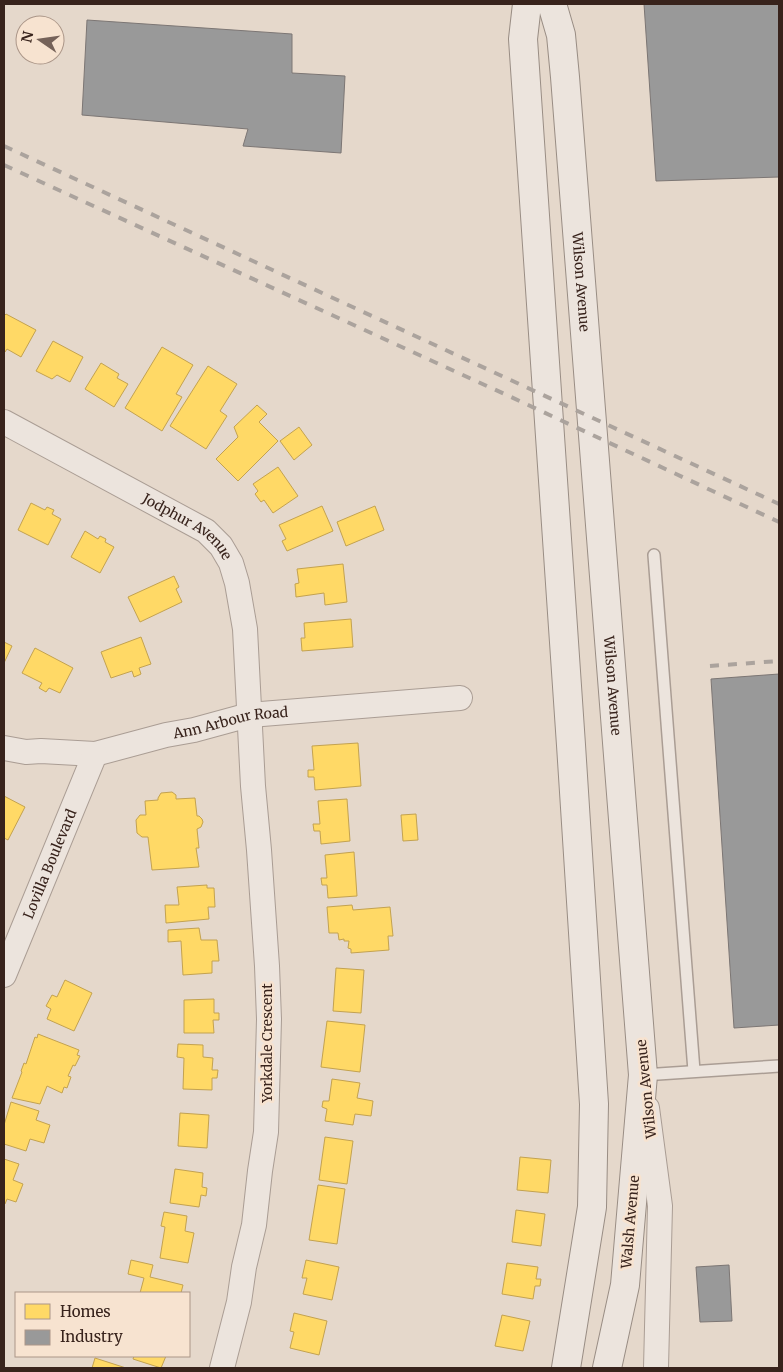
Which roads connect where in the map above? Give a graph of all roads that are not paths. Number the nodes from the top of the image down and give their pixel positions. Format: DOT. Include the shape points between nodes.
graph roads {
  1 [pos="527,4"];
  2 [pos="552,4"];
  3 [pos="4,422"];
  4 [pos="654,555"];
  5 [pos="460,698"];
  6 [pos="249,715"];
  7 [pos="4,748"];
  8 [pos="95,754"];
  9 [pos="4,975"];
  10 [pos="779,1066"];
  11 [pos="694,1072"];
  12 [pos="643,1075"];
  13 [pos="222,1368"];
  14 [pos="566,1368"];
  15 [pos="607,1368"];
  16 [pos="656,1368"];
  1 -- 14 [label="main road" via="523,39 594,1104 592,1207"];
  2 -- 12 [label="main road, Wilson Avenue" via="562,35"];
  3 -- 6 [label="street, Jodphur Avenue" via="206,531 221,546 232,563 238,583 245,629"];
  4 -- 11 [label="lane"];
  5 -- 6 [label="street, Ann Arbour Road"];
  6 -- 8 [label="street, Ann Arbour Road"];
  6 -- 13 [label="street, Yorkdale Crescent" via="267,966 266,1132 254,1225"];
  7 -- 8 [label="street, Ann Arbour Road" via="26,752"];
  8 -- 9 [label="street, Lovilla Boulevard"];
  10 -- 11 [label="lane"];
  11 -- 12 [label="lane"];
  12 -- 15 [label="main road, Walsh Avenue" via="625,1284"];
  12 -- 16 [label="street, Wilson Avenue" via="660,1206"];
}
